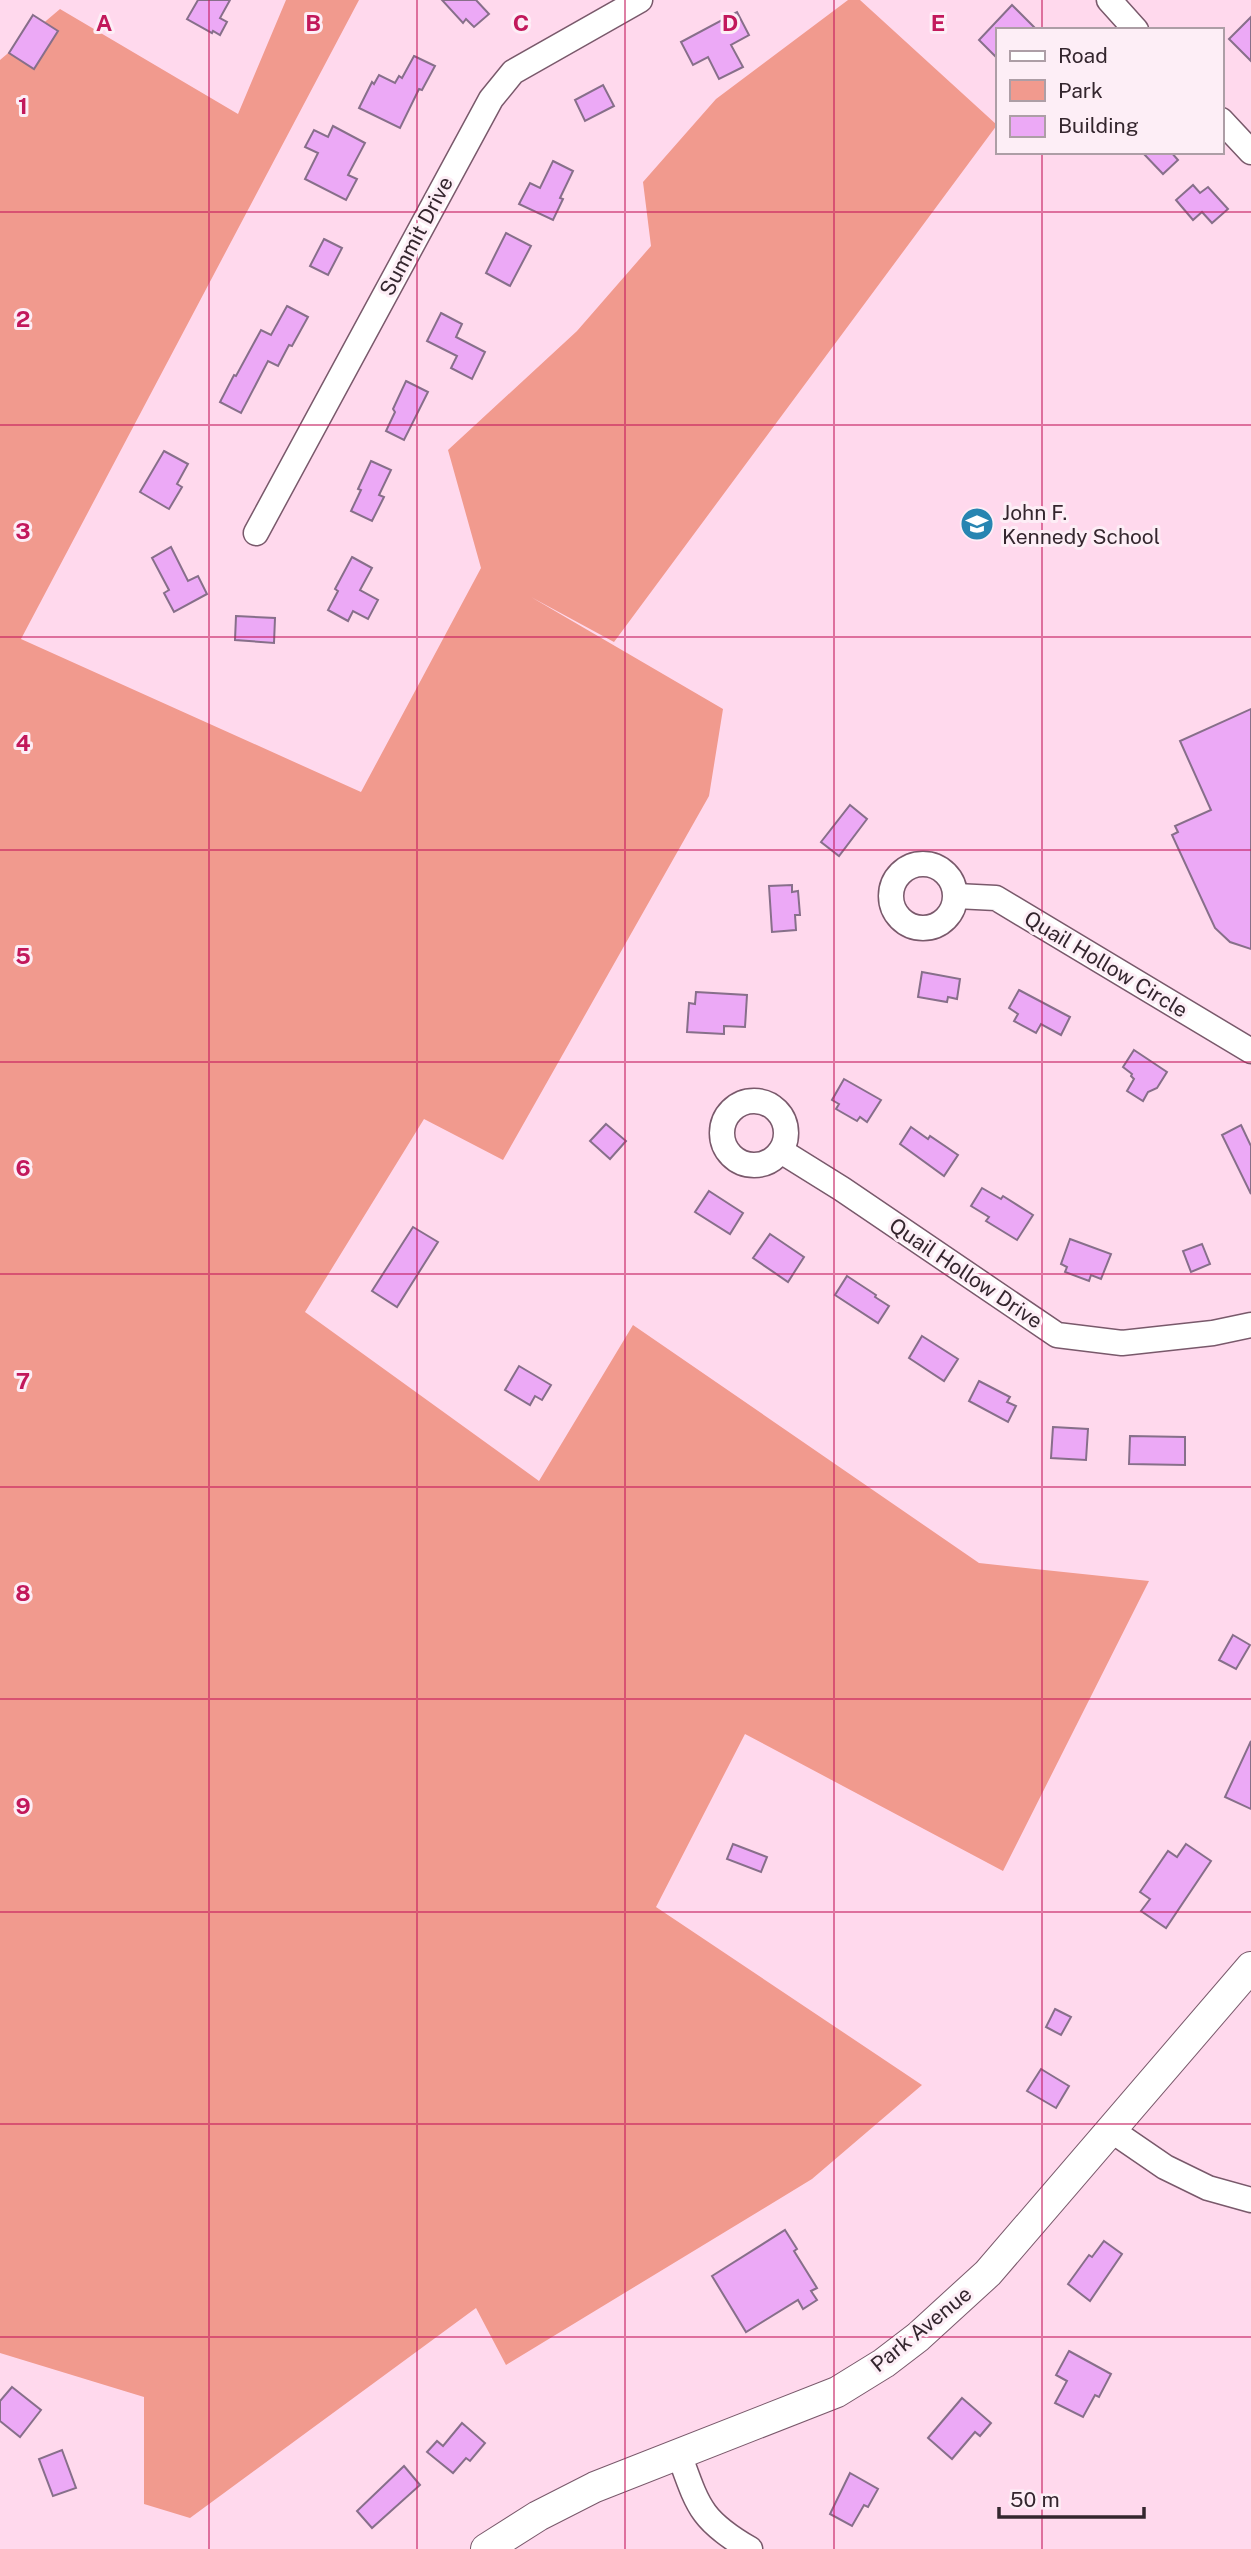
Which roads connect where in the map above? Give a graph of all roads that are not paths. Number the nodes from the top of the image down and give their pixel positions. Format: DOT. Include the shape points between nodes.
graph roads {
  1 [pos="640,0"];
  2 [pos="1109,0"];
  3 [pos="1134,28"];
  4 [pos="1223,122"];
  5 [pos="1251,152"];
  6 [pos="256,533"];
  7 [pos="956,895"];
  8 [pos="1251,1051"];
  9 [pos="781,1152"];
  10 [pos="1251,1325"];
  11 [pos="1251,1967"];
  12 [pos="1111,2130"];
  13 [pos="1251,2200"];
  14 [pos="678,2455"];
  15 [pos="486,2549"];
  16 [pos="750,2549"];
  1 -- 6 [label="street, Summit Drive" via="513,72 491,99"];
  2 -- 3 [label="street"];
  4 -- 5 [label="street"];
  7 -- 8 [label="street, Quail Hollow Circle" via="996,898"];
  9 -- 10 [label="street, Quail Hollow Drive" via="1057,1335 1122,1343"];
  11 -- 12 [label="main road, Park Avenue"];
  12 -- 13 [label="street" via="1165,2167 1208,2188"];
  12 -- 14 [label="main road, Park Avenue" via="988,2273 884,2363 837,2392"];
  14 -- 15 [label="main road, Park Avenue" via="595,2487"];
  14 -- 16 [label="street" via="698,2505 711,2522"];
}
